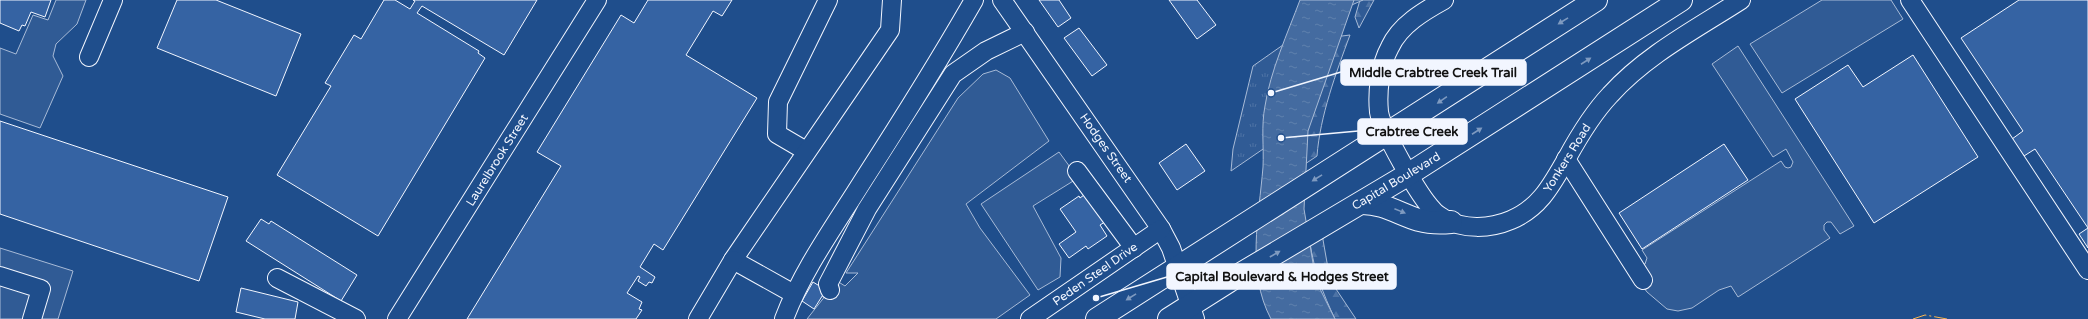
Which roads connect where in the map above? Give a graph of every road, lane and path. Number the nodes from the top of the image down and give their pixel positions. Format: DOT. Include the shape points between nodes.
graph roads {
  1 [pos="113,0"];
  2 [pos="597,0"];
  3 [pos="828,0"];
  4 [pos="892,0"];
  5 [pos="974,0"];
  6 [pos="1002,0"];
  7 [pos="1444,0"];
  8 [pos="1596,0"];
  9 [pos="1681,0"];
  10 [pos="1741,0"];
  11 [pos="1910,0"];
  12 [pos="1025,32"];
  13 [pos="89,57"];
  14 [pos="1393,143"];
  15 [pos="806,151"];
  16 [pos="1566,159"];
  17 [pos="1078,171"];
  18 [pos="1409,174"];
  19 [pos="1355,206"];
  20 [pos="1451,222"];
  21 [pos="1161,229"];
  22 [pos="1134,248"];
  23 [pos="733,260"];
  24 [pos="1178,268"];
  25 [pos="2088,270"];
  26 [pos="0,276"];
  27 [pos="277,278"];
  28 [pos="1643,280"];
  29 [pos="830,290"];
  30 [pos="794,294"];
  31 [pos="1193,313"];
  32 [pos="32,319"];
  33 [pos="356,319"];
  34 [pos="397,319"];
  35 [pos="698,319"];
  36 [pos="784,319"];
  37 [pos="1030,319"];
  38 [pos="1097,319"];
  39 [pos="1170,319"];
  1 -- 13 [label="street"];
  2 -- 34 [label="street, Laurelbrook Street"];
  3 -- 15 [label="street" via="778,102 777,134"];
  4 -- 15 [label="street" via="890,30"];
  5 -- 30 [label="street"];
  6 -- 12 [label="street, Hodges Street"];
  7 -- 14 [label="street, Yonkers Road" via="1408,25 1390,47 1378,100 1380,116"];
  8 -- 14 [label="main road, one-way"];
  18 -- 9 [label="main road, Capital Boulevard, one-way"];
  10 -- 16 [label="street, Yonkers Road" via="1670,45 1628,77 1595,113"];
  11 -- 25 [label="street"];
  12 -- 21 [label="street, Hodges Street"];
  12 -- 29 [label="street" via="986,51 953,74 867,209 834,270 828,284"];
  14 -- 18 [label="street, Yonkers Road"];
  14 -- 24 [label="main road, one-way" via="1350,157"];
  15 -- 23 [label="street"];
  16 -- 20 [label="street, Yonkers Road" via="1552,186 1540,201 1511,220 1479,227"];
  16 -- 28 [label="street"];
  17 -- 22 [label="street"];
  18 -- 19 [label="main road, Capital Boulevard"];
  18 -- 20 [label="street, Yonkers Road" via="1433,211"];
  19 -- 20 [label="main road, one-way" via="1380,204 1419,220"];
  31 -- 19 [label="main road, Capital Boulevard, one-way" via="1229,280"];
  21 -- 22 [label="street, Peden Steel Drive"];
  21 -- 24 [label="street, Hodges Street"];
  22 -- 37 [label="street, Peden Steel Drive"];
  23 -- 30 [label="street"];
  23 -- 35 [label="street"];
  24 -- 31 [label="street, Hodges Street"];
  24 -- 38 [label="main road, one-way"];
  26 -- 32 [label="street" via="41,288"];
  27 -- 33 [label="street"];
  30 -- 36 [label="street"];
  31 -- 39 [label="main road, Capital Boulevard"];
}
